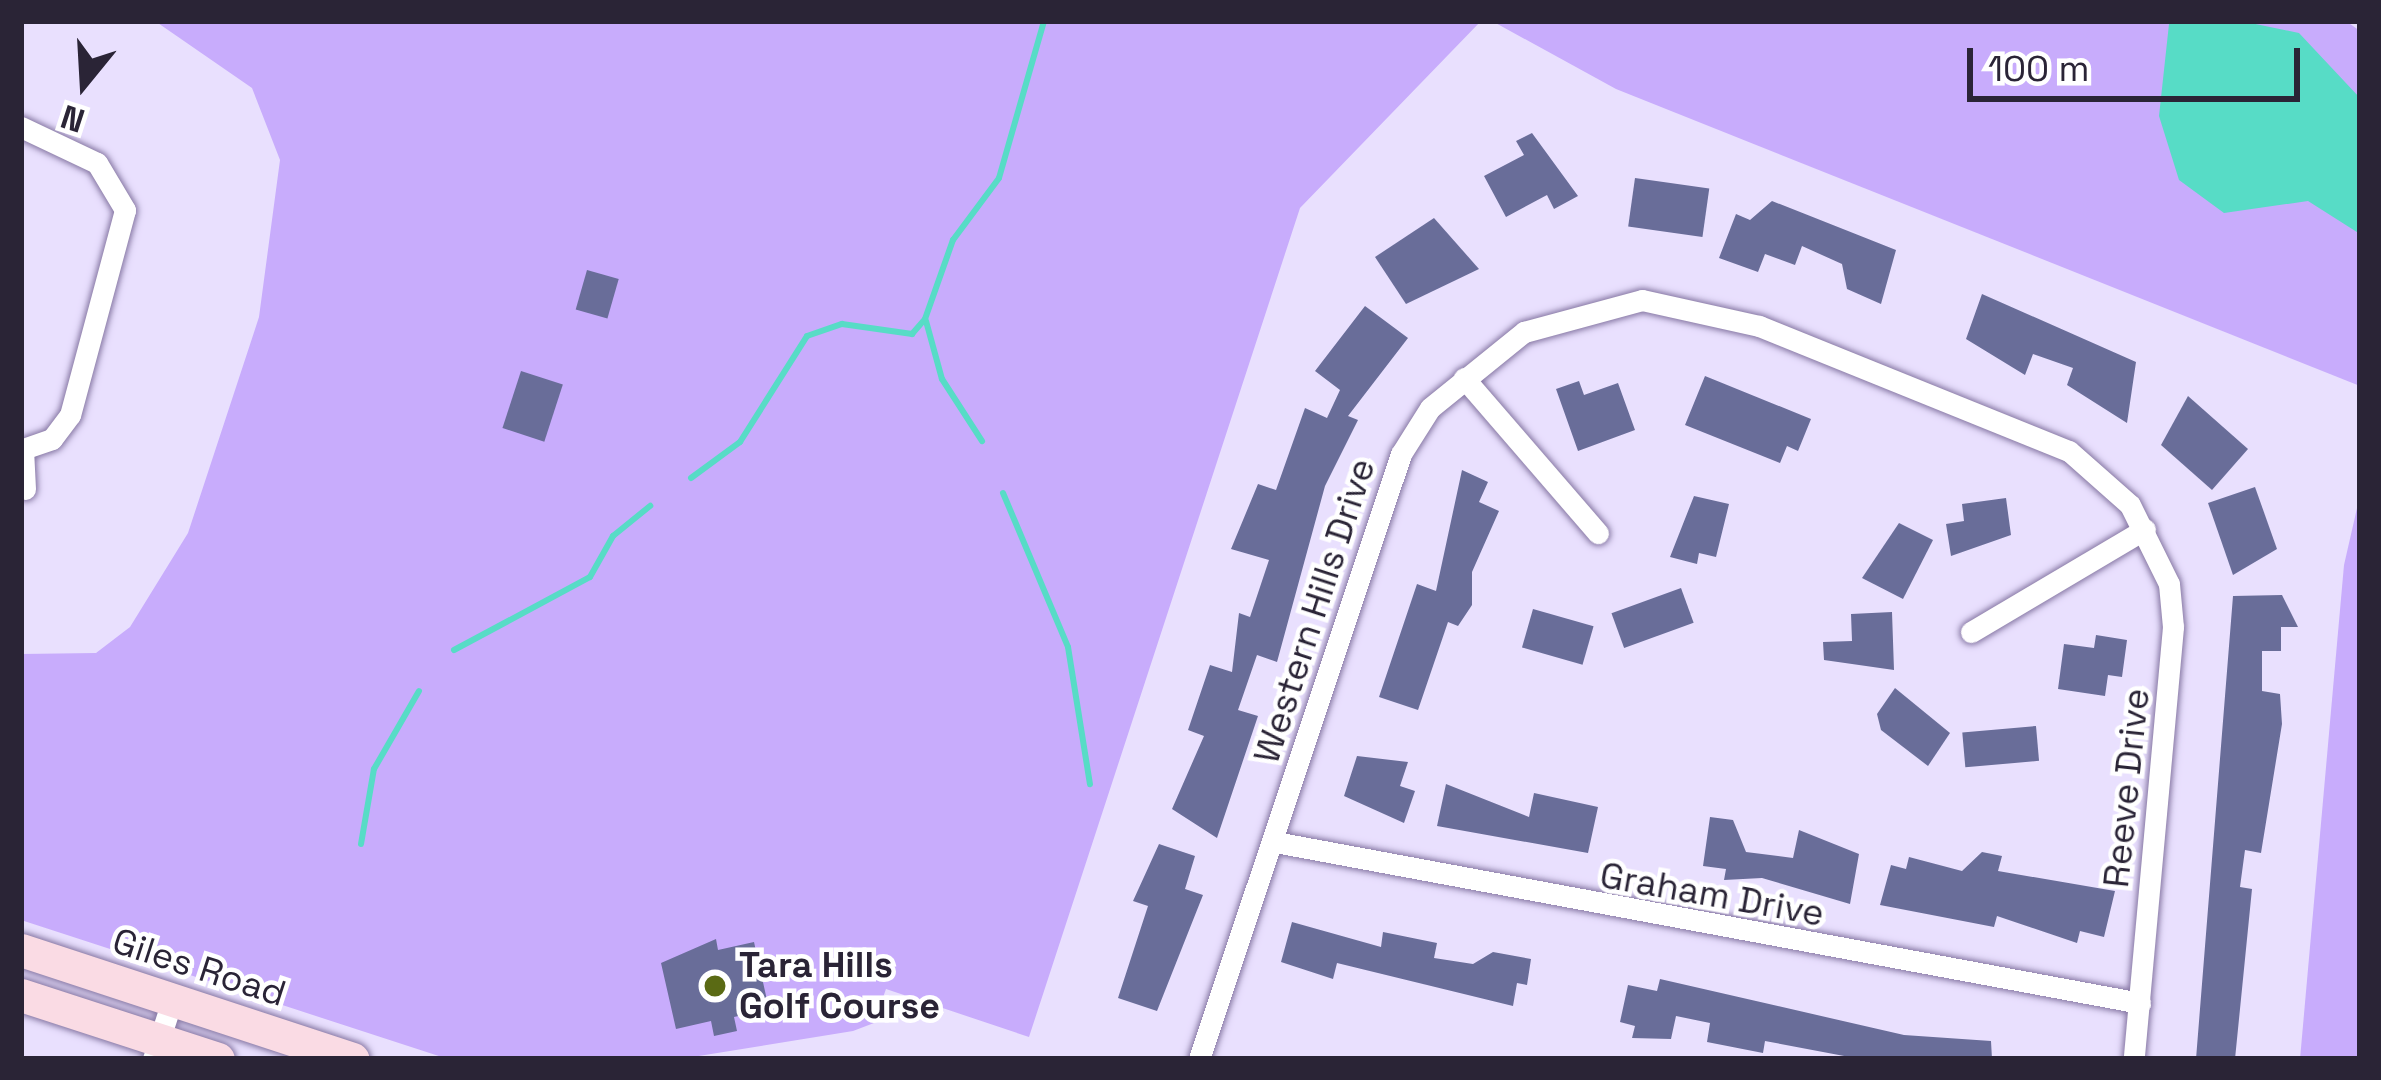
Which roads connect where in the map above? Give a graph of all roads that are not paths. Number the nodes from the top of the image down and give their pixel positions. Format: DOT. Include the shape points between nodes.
graph roads {
  1 [pos="21,127"];
  2 [pos="1464,378"];
  3 [pos="22,448"];
  4 [pos="25,489"];
  5 [pos="2145,529"];
  6 [pos="1598,533"];
  7 [pos="1971,632"];
  8 [pos="1275,842"];
  9 [pos="21,950"];
  10 [pos="21,994"];
  11 [pos="172,1001"];
  12 [pos="2140,1003"];
  13 [pos="157,1050"];
  14 [pos="218,1059"];
  15 [pos="353,1059"];
  16 [pos="1199,1059"];
  17 [pos="2134,1059"];
  1 -- 3 [label="street" via="97,163 125,210 70,415 52,439"];
  2 -- 5 [label="street, Western Hills Drive" via="1524,332 1586,310 1642,300 1700,310 2069,451"];
  2 -- 6 [label="street"];
  2 -- 8 [label="street, Western Hills Drive" via="1401,454"];
  3 -- 4 [label="street"];
  5 -- 7 [label="street"];
  5 -- 12 [label="street, Reeve Drive" via="2169,584 2173,627"];
  8 -- 12 [label="street, Graham Drive"];
  8 -- 16 [label="street, Western Hills Drive"];
  9 -- 11 [label="main road, Giles Road"];
  10 -- 13 [label="main road"];
  11 -- 13 [label="street"];
  11 -- 15 [label="main road, Giles Road"];
  12 -- 17 [label="street, Reeve Drive"];
  13 -- 14 [label="main road"];
}
